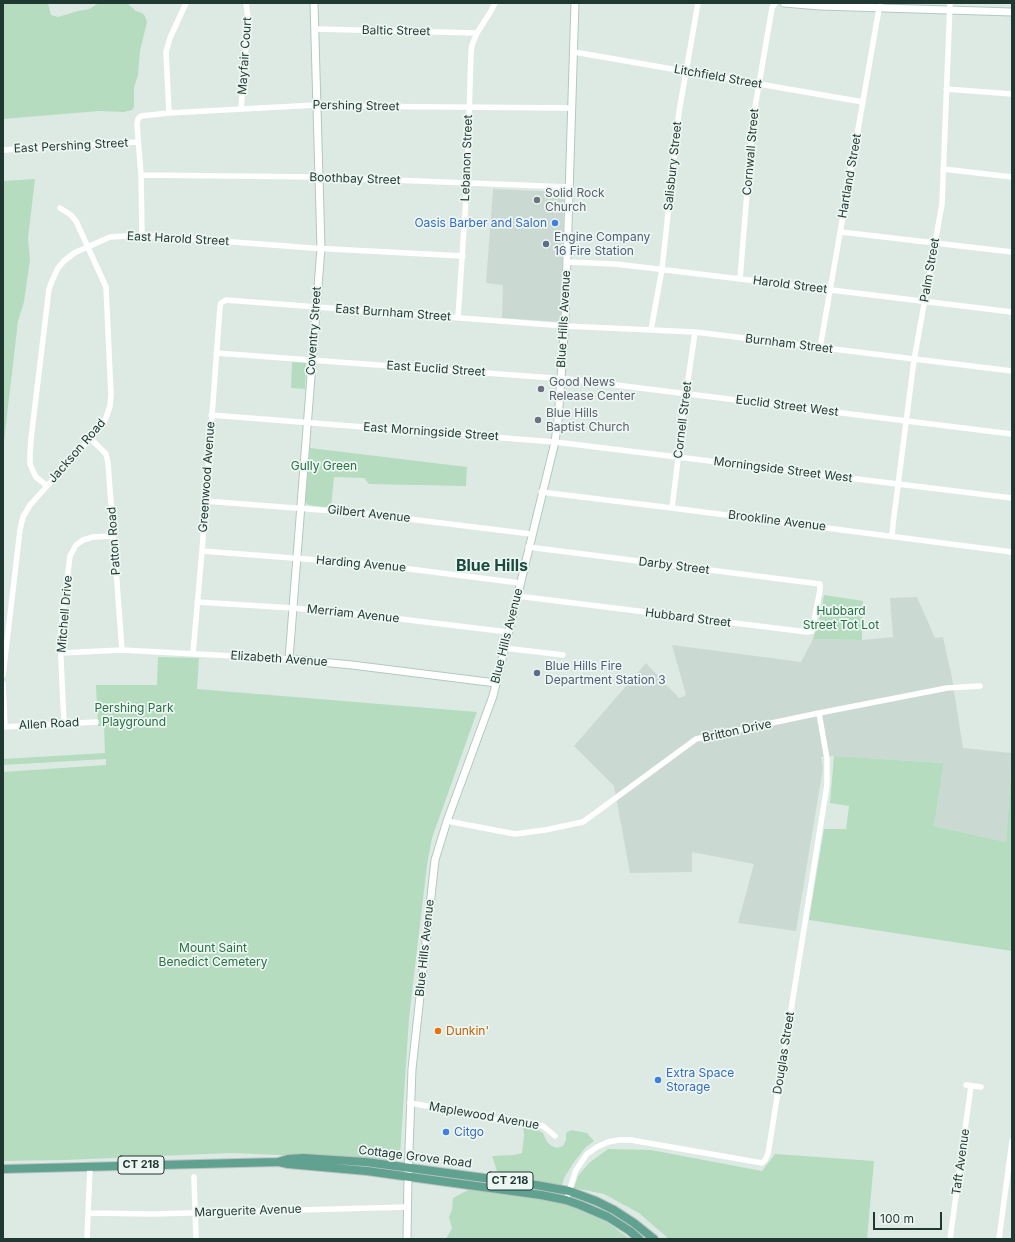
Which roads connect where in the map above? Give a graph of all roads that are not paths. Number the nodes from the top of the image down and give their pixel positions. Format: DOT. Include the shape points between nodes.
graph roads {
  1 [pos="186,3"];
  2 [pos="246,3"];
  3 [pos="314,3"];
  4 [pos="495,3"];
  5 [pos="575,3"];
  6 [pos="698,3"];
  7 [pos="775,3"];
  8 [pos="784,3"];
  9 [pos="879,6"];
  10 [pos="949,7"];
  11 [pos="1012,12"];
  12 [pos="315,29"];
  13 [pos="477,33"];
  14 [pos="574,52"];
  15 [pos="686,71"];
  16 [pos="758,84"];
  17 [pos="946,89"];
  18 [pos="1012,94"];
  19 [pos="863,102"];
  20 [pos="316,105"];
  21 [pos="469,107"];
  22 [pos="572,108"];
  23 [pos="240,109"];
  24 [pos="169,113"];
  25 [pos="138,142"];
  26 [pos="3,150"];
  27 [pos="943,169"];
  28 [pos="141,175"];
  29 [pos="318,177"];
  30 [pos="1012,177"];
  31 [pos="467,183"];
  32 [pos="569,187"];
  33 [pos="60,208"];
  34 [pos="841,232"];
  35 [pos="142,235"];
  36 [pos="935,243"];
  37 [pos="88,246"];
  38 [pos="321,248"];
  39 [pos="1012,252"];
  40 [pos="463,256"];
  41 [pos="568,262"];
  42 [pos="662,270"];
  43 [pos="740,279"];
  44 [pos="830,290"];
  45 [pos="222,302"];
  46 [pos="924,302"];
  47 [pos="316,307"];
  48 [pos="1012,312"];
  49 [pos="458,318"];
  50 [pos="565,326"];
  51 [pos="651,330"];
  52 [pos="695,332"];
  53 [pos="820,348"];
  54 [pos="216,353"];
  55 [pos="312,359"];
  56 [pos="914,360"];
  57 [pos="1012,371"];
  58 [pos="561,379"];
  59 [pos="686,394"];
  60 [pos="211,415"];
  61 [pos="906,421"];
  62 [pos="307,422"];
  63 [pos="1012,434"];
  64 [pos="91,438"];
  65 [pos="555,442"];
  66 [pos="678,457"];
  67 [pos="898,485"];
  68 [pos="47,486"];
  69 [pos="541,492"];
  70 [pos="1012,498"];
  71 [pos="205,501"];
  72 [pos="301,508"];
  73 [pos="672,508"];
  74 [pos="531,534"];
  75 [pos="113,536"];
  76 [pos="892,536"];
  77 [pos="528,547"];
  78 [pos="202,552"];
  79 [pos="1012,552"];
  80 [pos="297,558"];
  81 [pos="520,583"];
  82 [pos="820,584"];
  83 [pos="517,596"];
  84 [pos="197,602"];
  85 [pos="293,608"];
  86 [pos="508,632"];
  87 [pos="504,648"];
  88 [pos="122,650"];
  89 [pos="61,653"];
  90 [pos="193,653"];
  91 [pos="563,655"];
  92 [pos="289,659"];
  93 [pos="3,675"];
  94 [pos="496,682"];
  95 [pos="3,684"];
  96 [pos="980,686"];
  97 [pos="819,713"];
  98 [pos="96,722"];
  99 [pos="64,723"];
  100 [pos="4,727"];
  101 [pos="447,821"];
  102 [pos="981,1087"];
  103 [pos="410,1104"];
  104 [pos="555,1136"];
  105 [pos="1012,1141"];
  106 [pos="278,1162"];
  107 [pos="90,1166"];
  108 [pos="408,1167"];
  109 [pos="3,1169"];
  110 [pos="194,1177"];
  111 [pos="408,1177"];
  112 [pos="569,1191"];
  113 [pos="566,1200"];
  114 [pos="408,1207"];
  115 [pos="88,1213"];
  116 [pos="196,1213"];
  117 [pos="87,1239"];
  118 [pos="196,1239"];
  119 [pos="407,1239"];
  120 [pos="639,1239"];
  121 [pos="654,1239"];
  122 [pos="950,1239"];
  123 [pos="999,1239"];
  1 -- 24 [label="street" via="166,52"];
  2 -- 23 [label="street, Mayfair Court" via="248,19"];
  3 -- 12 [label="main road, Coventry Street"];
  4 -- 13 [label="street, Lebanon Street"];
  5 -- 14 [label="main road, Blue Hills Avenue"];
  6 -- 15 [label="street, Salisbury Street"];
  7 -- 16 [label="street, Cornwall Street"];
  8 -- 9 [label="main road"];
  9 -- 10 [label="main road"];
  9 -- 19 [label="street, Hartland Street"];
  10 -- 11 [label="main road"];
  10 -- 17 [label="street, Palm Street"];
  12 -- 13 [label="street, Baltic Street"];
  12 -- 20 [label="main road, Coventry Street"];
  13 -- 21 [label="street, Lebanon Street" via="471,52"];
  14 -- 15 [label="street, Litchfield Street"];
  14 -- 22 [label="main road, Blue Hills Avenue"];
  15 -- 16 [label="street, Litchfield Street"];
  15 -- 42 [label="street, Salisbury Street" via="679,112"];
  16 -- 19 [label="street, Litchfield Street"];
  16 -- 43 [label="street, Cornwall Street"];
  17 -- 18 [label="street"];
  17 -- 27 [label="street, Palm Street"];
  19 -- 34 [label="street, Hartland Street"];
  20 -- 21 [label="street, Pershing Street"];
  20 -- 23 [label="street, Pershing Street"];
  20 -- 29 [label="main road, Coventry Street"];
  21 -- 22 [label="street, Pershing Street"];
  21 -- 31 [label="street, Lebanon Street"];
  22 -- 32 [label="main road, Blue Hills Avenue"];
  23 -- 24 [label="street, Pershing Street"];
  24 -- 25 [label="street, Pershing Street" via="141,116 137,124"];
  25 -- 26 [label="street, East Pershing Street"];
  25 -- 28 [label="street"];
  27 -- 30 [label="street"];
  27 -- 36 [label="street, Palm Street" via="942,204"];
  28 -- 29 [label="street, Boothbay Street"];
  28 -- 35 [label="street"];
  29 -- 31 [label="street, Boothbay Street"];
  29 -- 38 [label="main road, Coventry Street"];
  31 -- 32 [label="street, Boothbay Street"];
  31 -- 40 [label="street, Lebanon Street"];
  32 -- 41 [label="main road, Blue Hills Avenue"];
  33 -- 37 [label="street, Jackson Road" via="76,221"];
  34 -- 36 [label="street"];
  34 -- 44 [label="street, Hartland Street"];
  35 -- 37 [label="street, East Harold Street" via="124,235"];
  35 -- 38 [label="street, East Harold Street"];
  36 -- 39 [label="street"];
  36 -- 46 [label="street, Palm Street"];
  37 -- 64 [label="street, Jackson Road" via="106,287 111,395 108,415"];
  37 -- 68 [label="street, East Harold Street" via="64,261 58,268 48,296 30,455 33,471"];
  38 -- 40 [label="street, East Harold Street"];
  38 -- 47 [label="main road, Coventry Street"];
  40 -- 49 [label="street, Lebanon Street"];
  41 -- 42 [label="street, Harold Street"];
  41 -- 50 [label="main road, Blue Hills Avenue"];
  42 -- 43 [label="street, Harold Street"];
  42 -- 51 [label="street, Salisbury Street"];
  43 -- 44 [label="street, Harold Street"];
  44 -- 46 [label="street, Harold Street"];
  44 -- 53 [label="street, Hartland Street"];
  45 -- 47 [label="street, East Burnham Street" via="231,300"];
  45 -- 54 [label="street, Greenwood Avenue"];
  46 -- 48 [label="street, Harold Street"];
  46 -- 56 [label="street, Palm Street"];
  47 -- 49 [label="street, East Burnham Street"];
  47 -- 55 [label="main road, Coventry Street"];
  49 -- 50 [label="street, East Burnham Street"];
  50 -- 51 [label="street, Burnham Street"];
  50 -- 58 [label="main road, Blue Hills Avenue"];
  51 -- 52 [label="street, Burnham Street"];
  52 -- 53 [label="street, Burnham Street"];
  52 -- 59 [label="street, Cornell Street"];
  53 -- 56 [label="street, Burnham Street"];
  54 -- 55 [label="street, East Euclid Street"];
  54 -- 60 [label="street, Greenwood Avenue"];
  55 -- 58 [label="street, East Euclid Street"];
  55 -- 62 [label="main road, Coventry Street"];
  56 -- 57 [label="street, Burnham Street"];
  56 -- 61 [label="street, Palm Street"];
  58 -- 59 [label="street, Euclid Street West"];
  58 -- 65 [label="main road, Blue Hills Avenue"];
  59 -- 61 [label="street, Euclid Street West"];
  59 -- 66 [label="street, Cornell Street"];
  60 -- 62 [label="street, East Morningside Street"];
  60 -- 71 [label="street, Greenwood Avenue"];
  61 -- 63 [label="street, Euclid Street West"];
  61 -- 67 [label="street, Palm Street"];
  62 -- 65 [label="street, East Morningside Street"];
  62 -- 72 [label="main road, Coventry Street"];
  64 -- 68 [label="street, Jackson Road"];
  64 -- 75 [label="street, Patton Road" via="106,454"];
  65 -- 66 [label="street, Morningside Street West"];
  65 -- 69 [label="main road, Blue Hills Avenue"];
  66 -- 67 [label="street, Morningside Street West"];
  66 -- 73 [label="street, Cornell Street"];
  67 -- 70 [label="street, Morningside Street West"];
  67 -- 76 [label="street, Palm Street"];
  68 -- 93 [label="street, Jackson Road" via="23,517"];
  69 -- 73 [label="street, Brookline Avenue"];
  69 -- 74 [label="main road, Blue Hills Avenue"];
  71 -- 72 [label="street, Gilbert Avenue"];
  71 -- 78 [label="street, Greenwood Avenue"];
  72 -- 74 [label="street, Gilbert Avenue"];
  72 -- 80 [label="main road, Coventry Street"];
  73 -- 76 [label="street, Brookline Avenue"];
  74 -- 77 [label="main road, Blue Hills Avenue"];
  75 -- 88 [label="street, Patton Road"];
  75 -- 89 [label="street, Mitchell Drive" via="83,540 76,545 70,556 60,638"];
  76 -- 79 [label="street, Brookline Avenue"];
  77 -- 81 [label="main road, Blue Hills Avenue"];
  77 -- 82 [label="street, Darby Street"];
  78 -- 80 [label="street, Harding Avenue"];
  78 -- 84 [label="street, Greenwood Avenue"];
  80 -- 81 [label="street, Harding Avenue" via="370,564"];
  80 -- 85 [label="main road, Coventry Street"];
  81 -- 83 [label="main road, Blue Hills Avenue"];
  82 -- 83 [label="street, Hubbard Street" via="812,631 807,632"];
  83 -- 86 [label="main road, Blue Hills Avenue"];
  84 -- 85 [label="street, Merriam Avenue"];
  84 -- 90 [label="street, Greenwood Avenue"];
  85 -- 86 [label="street, Merriam Avenue"];
  85 -- 92 [label="main road, Coventry Street"];
  86 -- 87 [label="main road, Blue Hills Avenue"];
  87 -- 91 [label="street"];
  87 -- 94 [label="main road, Blue Hills Avenue"];
  88 -- 89 [label="street, Elizabeth Avenue"];
  88 -- 90 [label="street, Elizabeth Avenue"];
  89 -- 99 [label="street, Mitchell Drive"];
  90 -- 92 [label="street, Elizabeth Avenue"];
  92 -- 94 [label="main road, Elizabeth Avenue"];
  94 -- 101 [label="main road, Blue Hills Avenue"];
  95 -- 100 [label="street"];
  96 -- 97 [label="street, Britton Drive" via="947,688"];
  97 -- 101 [label="street, Britton Drive" via="696,739 583,822 515,834"];
  97 -- 112 [label="street, Douglas Street" via="827,759 827,785 765,1160 762,1162 618,1140 608,1142 586,1154 576,1170"];
  98 -- 99 [label="street, Allen Road"];
  99 -- 100 [label="street, Allen Road"];
  101 -- 103 [label="main road, Blue Hills Avenue" via="433,876"];
  102 -- 122 [label="street, Taft Avenue" via="969,1085"];
  103 -- 104 [label="street, Maplewood Avenue" via="543,1126"];
  103 -- 108 [label="main road, Blue Hills Avenue"];
  105 -- 123 [label="street"];
  106 -- 107 [label="main road, Cottage Grove Road / CT 218"];
  106 -- 108 [label="main road, Cottage Grove Road / CT 218" via="303,1158"];
  106 -- 111 [label="main road, Cottage Grove Road / CT 218"];
  107 -- 109 [label="main road, Cottage Grove Road / CT 218"];
  107 -- 115 [label="street"];
  108 -- 111 [label="main road, Blue Hills Avenue"];
  108 -- 112 [label="main road, Cottage Grove Road / CT 218"];
  110 -- 116 [label="street"];
  111 -- 113 [label="main road, Cottage Grove Road / CT 218"];
  111 -- 114 [label="main road, Blue Hills Avenue"];
  112 -- 113 [label="street, Douglas Street"];
  112 -- 121 [label="main road, Cottage Grove Road / CT 218" via="614,1210 634,1222"];
  113 -- 120 [label="main road, Cottage Grove Road / CT 218" via="608,1217"];
  114 -- 116 [label="street, Marguerite Avenue"];
  114 -- 119 [label="main road, Blue Hills Avenue"];
  115 -- 116 [label="street, Marguerite Avenue"];
  115 -- 117 [label="street"];
  116 -- 118 [label="street"];
}
